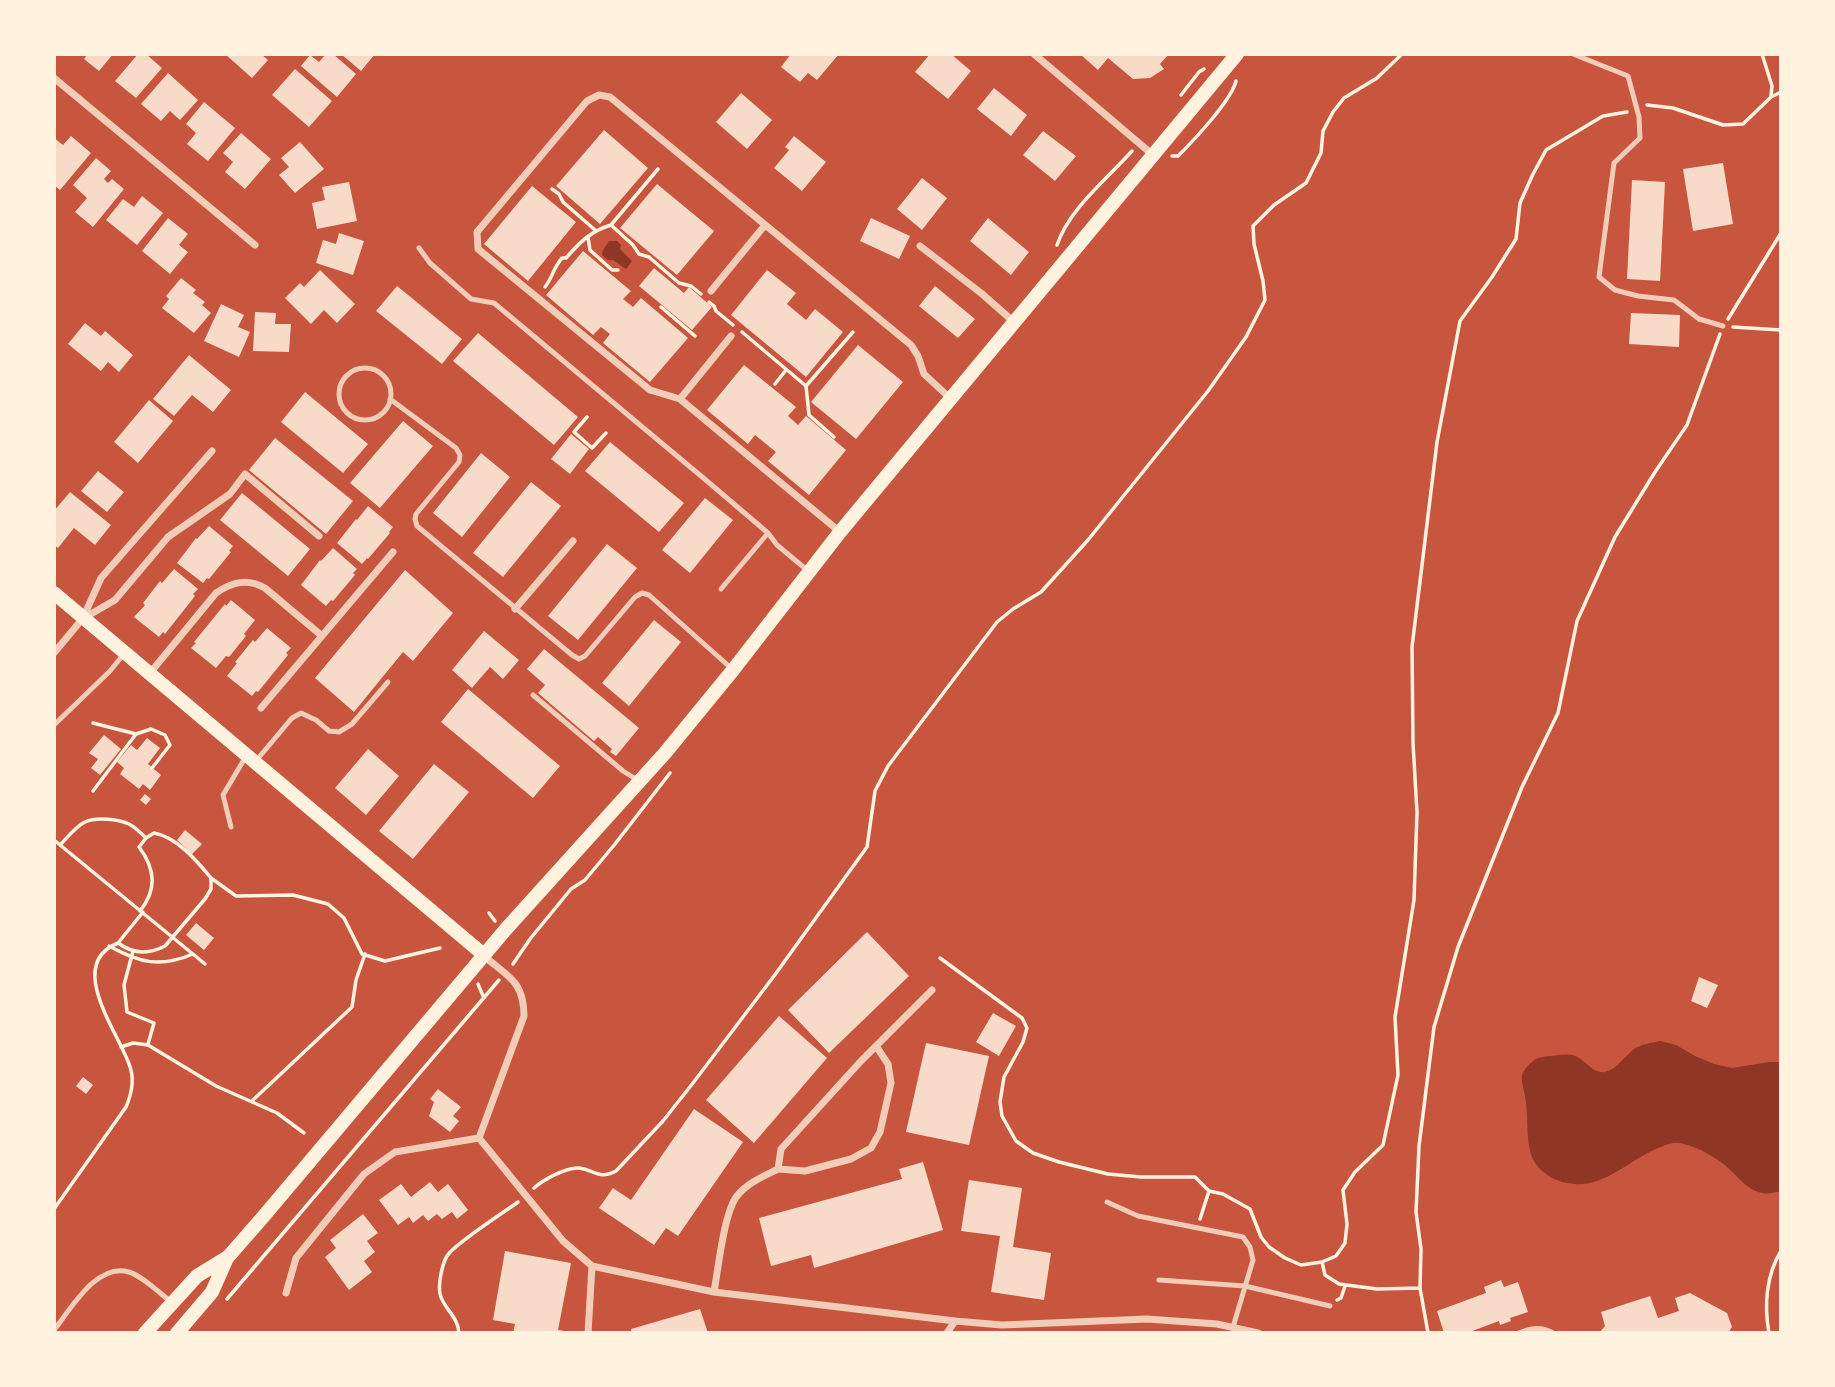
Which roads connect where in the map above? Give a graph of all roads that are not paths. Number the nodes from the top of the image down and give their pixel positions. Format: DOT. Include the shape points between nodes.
graph roads {
  1 [pos="1034,54"];
  2 [pos="1237,54"];
  3 [pos="1573,54"];
  4 [pos="54,78"];
  5 [pos="1153,155"];
  6 [pos="765,225"];
  7 [pos="255,245"];
  8 [pos="920,246"];
  9 [pos="419,248"];
  10 [pos="711,291"];
  11 [pos="1014,322"];
  12 [pos="1723,326"];
  13 [pos="732,336"];
  14 [pos="390,399"];
  15 [pos="680,399"];
  16 [pos="951,399"];
  17 [pos="212,451"];
  18 [pos="840,532"];
  19 [pos="768,533"];
  20 [pos="319,536"];
  21 [pos="573,541"];
  22 [pos="393,552"];
  23 [pos="810,572"];
  24 [pos="721,589"];
  25 [pos="54,593"];
  26 [pos="516,609"];
  27 [pos="83,618"];
  28 [pos="321,636"];
  29 [pos="54,653"];
  30 [pos="125,653"];
  31 [pos="733,670"];
  32 [pos="150,673"];
  33 [pos="388,682"];
  34 [pos="533,695"];
  35 [pos="261,708"];
  36 [pos="54,725"];
  37 [pos="251,759"];
  38 [pos="639,781"];
  39 [pos="231,827"];
  40 [pos="484,955"];
  41 [pos="932,990"];
  42 [pos="876,1046"];
  43 [pos="479,1138"];
  44 [pos="778,1169"];
  45 [pos="1107,1202"];
  46 [pos="228,1257"];
  47 [pos="592,1266"];
  48 [pos="1159,1280"];
  49 [pos="1245,1286"];
  50 [pos="714,1292"];
  51 [pos="286,1293"];
  52 [pos="173,1303"];
  53 [pos="1330,1306"];
  54 [pos="955,1321"];
  55 [pos="1233,1327"];
  56 [pos="54,1330"];
  57 [pos="145,1333"];
  58 [pos="177,1333"];
  59 [pos="588,1333"];
  60 [pos="947,1333"];
  61 [pos="1258,1333"];
  62 [pos="1519,1333"];
  63 [pos="1553,1333"];
  1 -- 5 [label="street"];
  2 -- 5 [label="main road"];
  3 -- 12 [label="lane" via="1628,76 1639,117 1640,138 1614,163 1599,277 1615,289 1674,300 1699,319"];
  4 -- 7 [label="street"];
  5 -- 11 [label="main road"];
  6 -- 10 [label="street"];
  6 -- 15 [label="street" via="610,97 598,95 587,100 477,232 478,249 650,390"];
  6 -- 16 [label="street" via="911,345 924,374"];
  8 -- 11 [label="street"];
  9 -- 19 [label="lane" via="471,299 494,303"];
  11 -- 16 [label="main road"];
  13 -- 15 [label="street"];
  14 -- 14 [label="lane" via="385,377 367,367 348,373 338,391 344,410 362,420 382,414"];
  14 -- 26 [label="lane" via="460,455 416,514 417,526"];
  15 -- 18 [label="street"];
  16 -- 18 [label="main road"];
  17 -- 27 [label="street" via="101,578"];
  18 -- 23 [label="main road"];
  19 -- 23 [label="lane"];
  19 -- 24 [label="lane"];
  20 -- 27 [label="street" via="245,474 230,494 168,537 115,600"];
  21 -- 26 [label="street"];
  22 -- 28 [label="street"];
  23 -- 31 [label="main road"];
  25 -- 27 [label="main road"];
  26 -- 31 [label="lane" via="579,659 642,593"];
  27 -- 29 [label="street"];
  27 -- 30 [label="main road"];
  28 -- 32 [label="street" via="265,588 236,583 216,593"];
  28 -- 35 [label="street"];
  30 -- 32 [label="main road"];
  30 -- 36 [label="lane"];
  31 -- 38 [label="main road"];
  32 -- 37 [label="main road"];
  33 -- 37 [label="lane" via="352,724 339,732 329,731 301,713"];
  34 -- 38 [label="lane"];
  37 -- 39 [label="lane" via="223,794"];
  37 -- 40 [label="main road"];
  38 -- 40 [label="main road"];
  40 -- 43 [label="street" via="519,986 524,1016"];
  40 -- 46 [label="main road"];
  41 -- 42 [label="street"];
  42 -- 44 [label="street" via="781,1149"];
  42 -- 44 [label="street" via="888,1064 891,1083 880,1132 871,1148 851,1159 805,1171"];
  43 -- 47 [label="street" via="563,1241"];
  43 -- 51 [label="street" via="394,1152 364,1174 296,1258"];
  44 -- 50 [label="street" via="747,1185 736,1197 728,1215"];
  45 -- 49 [label="lane" via="1138,1216 1243,1237 1252,1260"];
  46 -- 52 [label="main road" via="197,1276"];
  46 -- 58 [label="main road" via="212,1292"];
  47 -- 50 [label="street"];
  47 -- 59 [label="street"];
  48 -- 49 [label="lane"];
  49 -- 53 [label="lane"];
  49 -- 55 [label="lane"];
  50 -- 54 [label="street"];
  52 -- 56 [label="lane" via="128,1272 111,1271 99,1276"];
  52 -- 57 [label="main road"];
  54 -- 55 [label="street" via="1002,1325 1147,1319"];
  54 -- 60 [label="street"];
  55 -- 61 [label="street"];
  62 -- 63 [label="lane" via="1532,1328"];
}
